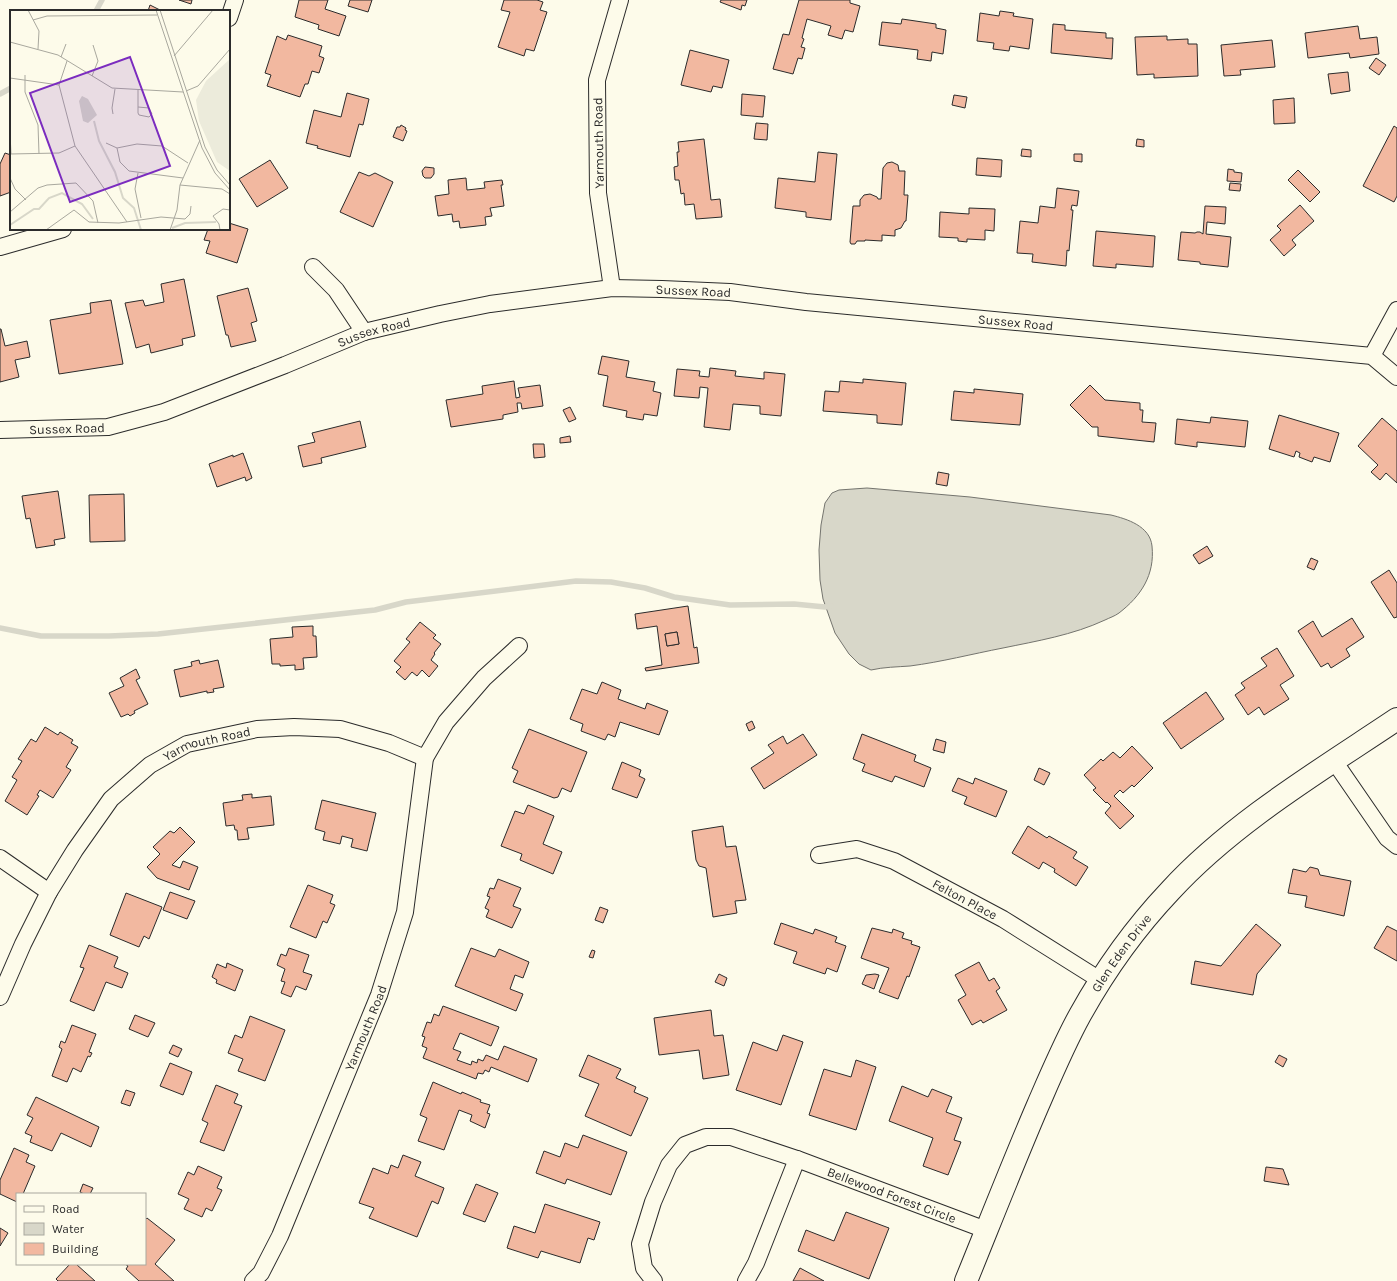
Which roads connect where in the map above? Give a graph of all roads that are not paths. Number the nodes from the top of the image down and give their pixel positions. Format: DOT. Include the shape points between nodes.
graph roads {
  1 [pos="235,0"];
  2 [pos="620,0"];
  3 [pos="230,15"];
  4 [pos="60,230"];
  5 [pos="0,247"];
  6 [pos="313,267"];
  7 [pos="612,288"];
  8 [pos="1397,310"];
  9 [pos="364,332"];
  10 [pos="1372,356"];
  11 [pos="1397,377"];
  12 [pos="0,430"];
  13 [pos="519,646"];
  14 [pos="1397,719"];
  15 [pos="425,758"];
  16 [pos="1334,761"];
  17 [pos="1397,846"];
  18 [pos="819,855"];
  19 [pos="0,858"];
  20 [pos="49,892"];
  21 [pos="1100,980"];
  22 [pos="0,996"];
  23 [pos="797,1159"];
  24 [pos="986,1230"];
  25 [pos="253,1281"];
  26 [pos="654,1281"];
  27 [pos="746,1281"];
  28 [pos="966,1281"];
  1 -- 3 [label="street"];
  2 -- 7 [label="street, Yarmouth Road" via="597,80 598,193"];
  4 -- 5 [label="street"];
  6 -- 9 [label="street" via="336,290"];
  7 -- 9 [label="street, Sussex Road" via="490,304"];
  7 -- 10 [label="street, Sussex Road" via="730,292 806,302"];
  8 -- 10 [label="street"];
  9 -- 12 [label="street, Sussex Road" via="164,412 108,427"];
  10 -- 11 [label="street"];
  13 -- 15 [label="street, Yarmouth Road" via="484,678 446,722"];
  14 -- 16 [label="main road, Glen Eden Drive"];
  15 -- 20 [label="street, Yarmouth Road" via="340,729 257,729 187,744 150,765 111,799"];
  15 -- 25 [label="street, Yarmouth Road" via="405,912 379,995 280,1236"];
  16 -- 17 [label="street" via="1387,838"];
  16 -- 21 [label="main road, Glen Eden Drive" via="1237,830 1204,858 1171,889 1142,922"];
  18 -- 21 [label="street, Felton Place" via="857,849 894,861 1003,919"];
  19 -- 20 [label="street"];
  20 -- 22 [label="street, Yarmouth Road"];
  21 -- 24 [label="main road, Glen Eden Drive" via="1061,1053"];
  23 -- 24 [label="street, Bellewood Forest Circle"];
  23 -- 26 [label="street, Bellewood Forest Circle" via="731,1137 706,1137 685,1145 669,1165 653,1202 640,1244 644,1268"];
  23 -- 27 [label="street" via="756,1263"];
  24 -- 28 [label="main road, Glen Eden Drive"];
}
